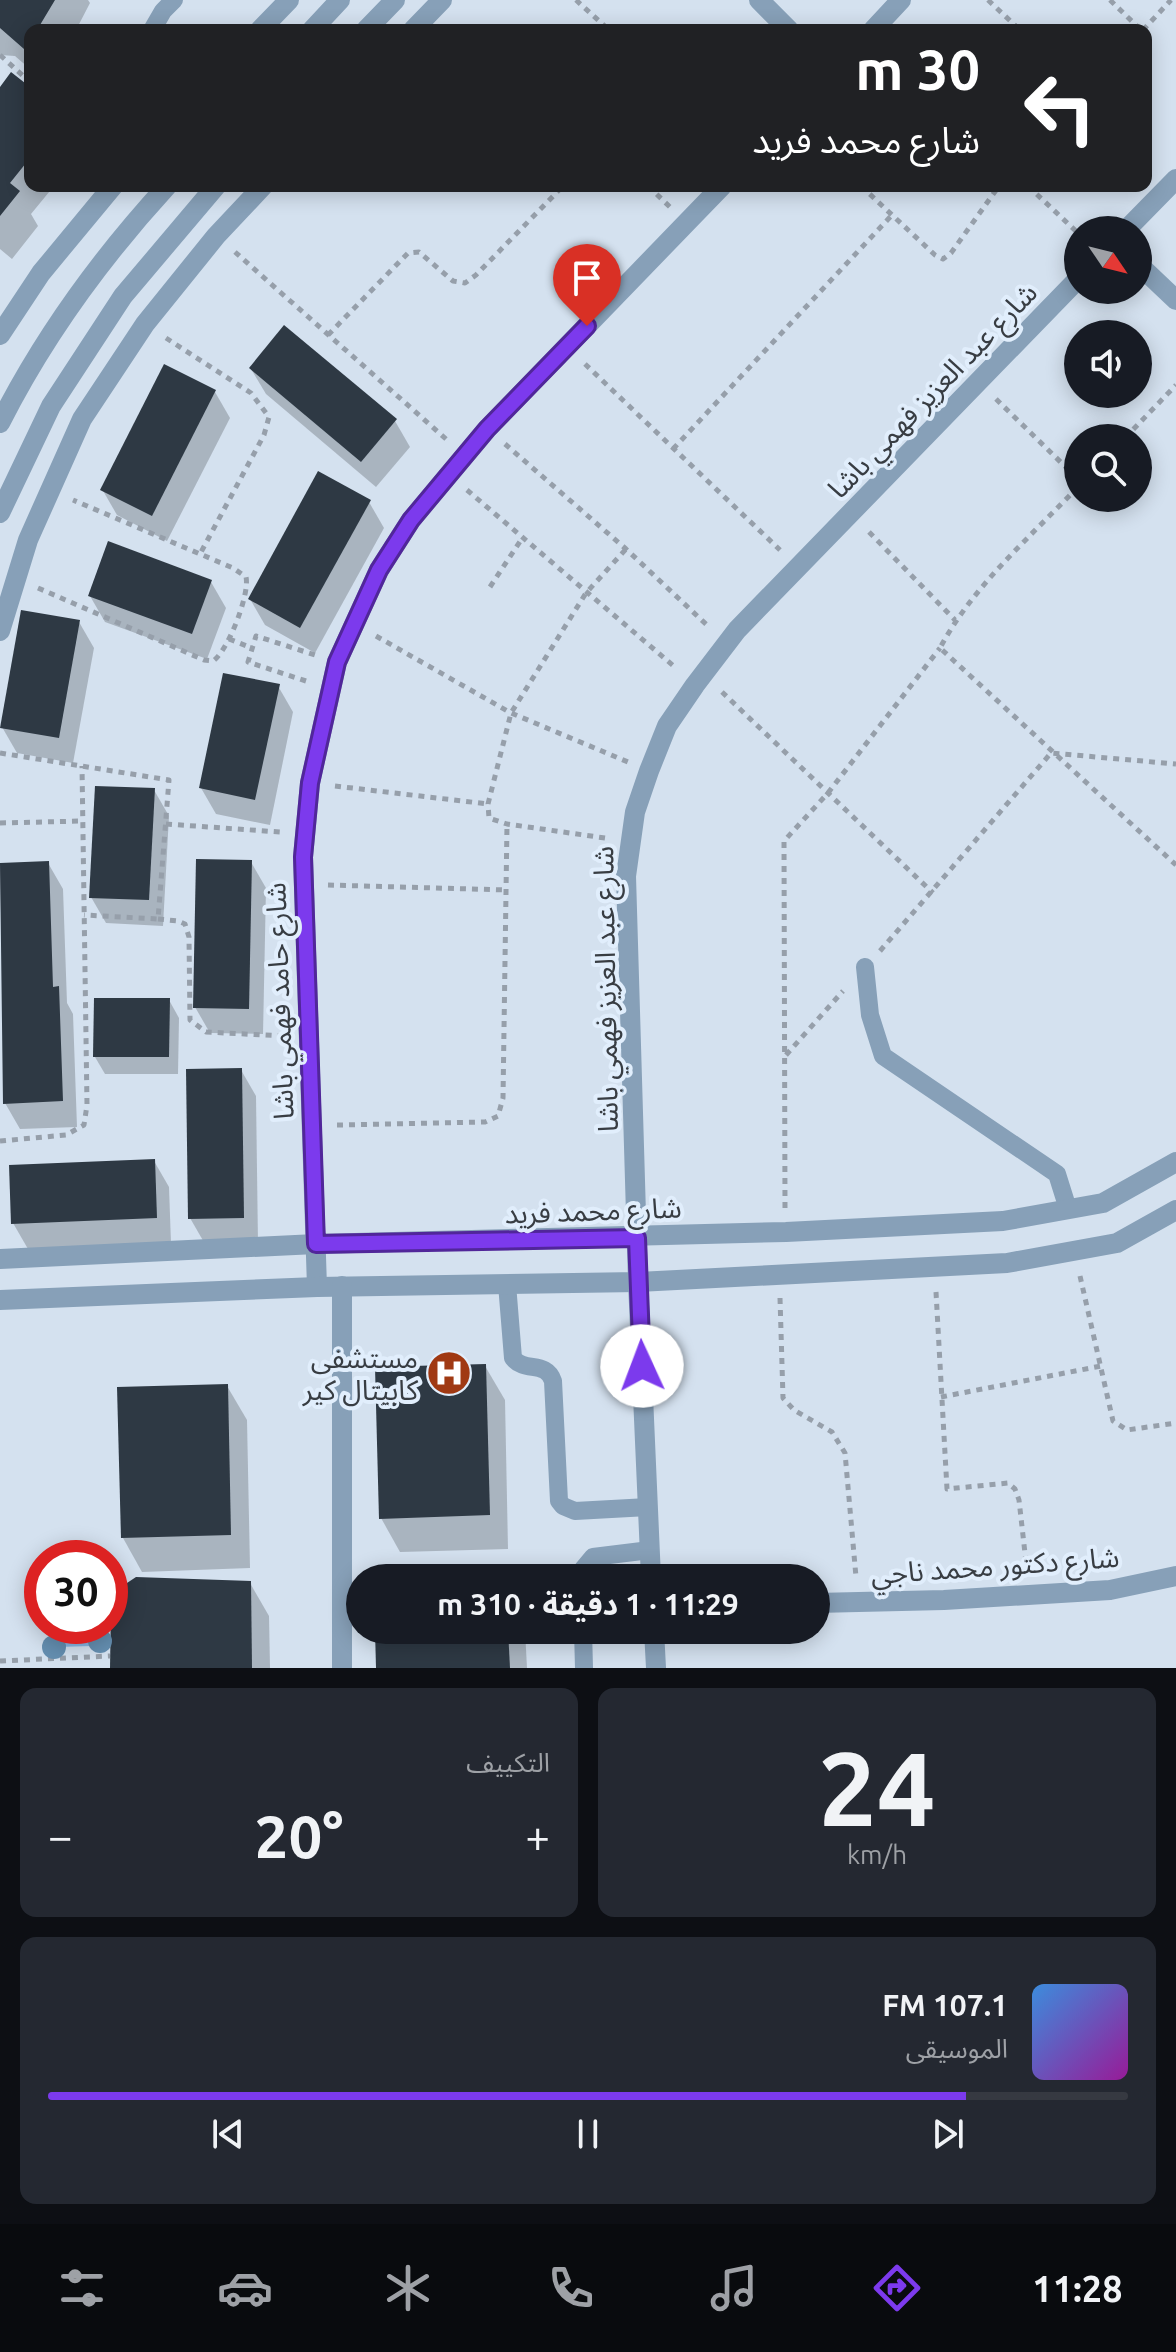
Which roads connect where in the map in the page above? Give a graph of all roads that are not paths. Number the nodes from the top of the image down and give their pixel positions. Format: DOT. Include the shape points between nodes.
graph roads {
  1 [pos="174,0"];
  2 [pos="289,0"];
  3 [pos="340,0"];
  4 [pos="395,0"];
  5 [pos="442,0"];
  6 [pos="759,0"];
  7 [pos="901,0"];
  8 [pos="156,24"];
  9 [pos="266,24"];
  10 [pos="318,24"];
  11 [pos="372,24"];
  12 [pos="419,24"];
  13 [pos="783,24"];
  14 [pos="879,24"];
  15 [pos="1176,179"];
  16 [pos="108,192"];
  17 [pos="161,192"];
  18 [pos="257,192"];
  19 [pos="716,192"];
  20 [pos="209,193"];
  21 [pos="1140,216"];
  22 [pos="221,230"];
  23 [pos="1152,277"];
  24 [pos="1064,293"];
  25 [pos="1176,300"];
  26 [pos="0,335"];
  27 [pos="0,423"];
  28 [pos="0,513"];
  29 [pos="0,631"];
  30 [pos="865,967"];
  31 [pos="1176,1162"];
  32 [pos="1068,1209"];
  33 [pos="1176,1210"];
  34 [pos="637,1238"];
  35 [pos="316,1244"];
  36 [pos="0,1259"];
  37 [pos="638,1282"];
  38 [pos="507,1284"];
  39 [pos="342,1286"];
  40 [pos="317,1287"];
  41 [pos="0,1300"];
  42 [pos="648,1507"];
  43 [pos="650,1550"];
  44 [pos="587,1564"];
  45 [pos="650,1564"];
  46 [pos="1176,1576"];
  47 [pos="830,1603"];
  48 [pos="583,1644"];
  49 [pos="655,1644"];
  50 [pos="342,1668"];
  51 [pos="584,1668"];
  52 [pos="656,1668"];
  1 -- 8 [label="lane"];
  2 -- 9 [label="street"];
  3 -- 10 [label="street"];
  4 -- 11 [label="street"];
  5 -- 12 [label="street"];
  6 -- 13 [label="street"];
  7 -- 14 [label="street"];
  15 -- 21 [label="street"];
  16 -- 26 [label="street" via="41,273"];
  17 -- 27 [label="street" via="122,234 71,303"];
  18 -- 22 [label="street"];
  19 -- 35 [label="street, شارع حامد فهمي باشا" via="448,474 387,558 337,662 310,783 305,833"];
  20 -- 22 [label="street"];
  20 -- 28 [label="street" via="123,296 51,406"];
  22 -- 29 [label="street" via="145,324 82,419 28,540"];
  23 -- 25 [label="street"];
  24 -- 34 [label="street, شارع عبد العزيز فهمي باشا" via="727,644 667,726 635,812 626,876"];
  30 -- 32 [label="lane" via="870,1015 883,1056 1057,1174"];
  31 -- 32 [label="street, شارع محمد فريد" via="1103,1203"];
  32 -- 34 [label="street, شارع محمد فريد" via="1003,1221"];
  33 -- 37 [label="street" via="1117,1243 1007,1263"];
  34 -- 35 [label="street, شارع محمد فريد"];
  34 -- 37 [label="street, شارع عبد العزيز فهمي باشا"];
  35 -- 36 [label="street, شارع محمد فريد"];
  35 -- 40 [label="street, شارع حامد فهمي باشا"];
  37 -- 38 [label="street"];
  37 -- 42 [label="street, شارع عبد العزيز فهمي باشا"];
  38 -- 39 [label="street"];
  38 -- 42 [label="lane" via="513,1358 521,1366 544,1368 553,1381 559,1501 575,1511"];
  39 -- 40 [label="street"];
  39 -- 50 [label="street"];
  40 -- 41 [label="street"];
  42 -- 43 [label="street, شارع عبد العزيز فهمي باشا"];
  43 -- 44 [label="lane" via="593,1557"];
  43 -- 45 [label="street, شارع عبد العزيز فهمي باشا"];
  46 -- 47 [label="street, شارع دكتور محمد ناجي" via="1110,1590"];
  48 -- 51 [label="lane"];
  49 -- 52 [label="street"];
}
